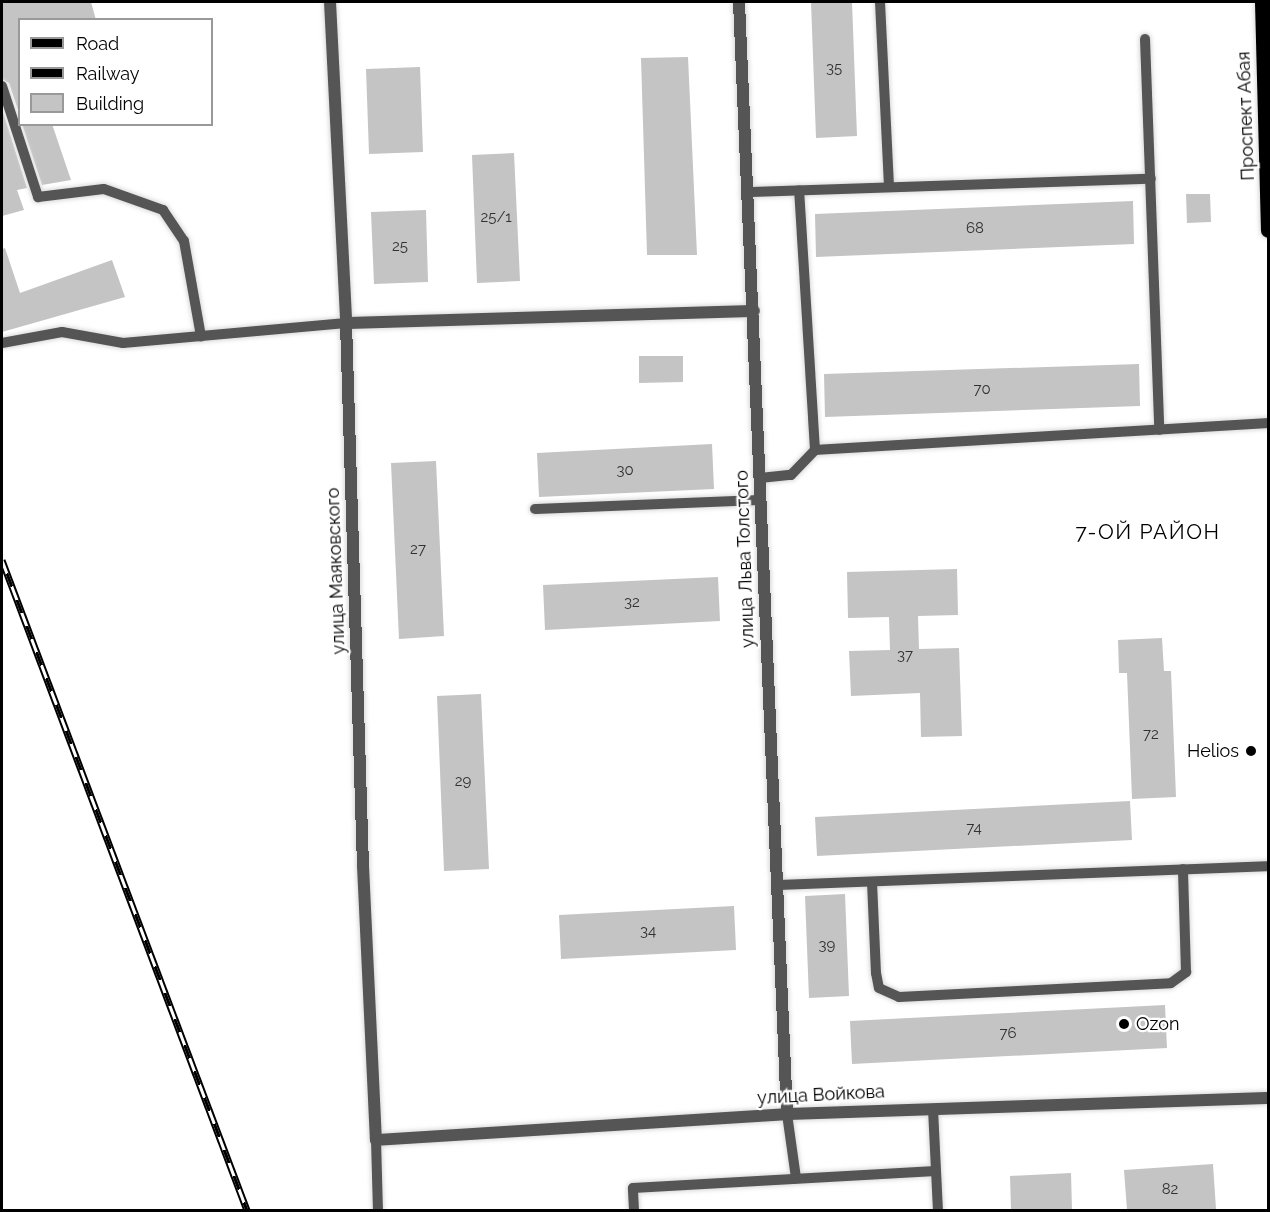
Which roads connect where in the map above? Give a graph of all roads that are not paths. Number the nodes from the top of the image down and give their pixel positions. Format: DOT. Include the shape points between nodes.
graph roads {
  1 [pos="330,2"];
  2 [pos="739,2"];
  3 [pos="880,2"];
  4 [pos="1262,2"];
  5 [pos="1145,39"];
  6 [pos="2,86"];
  7 [pos="1151,179"];
  8 [pos="889,187"];
  9 [pos="799,190"];
  10 [pos="749,192"];
  11 [pos="1269,230"];
  12 [pos="754,311"];
  13 [pos="346,323"];
  14 [pos="201,336"];
  15 [pos="2,343"];
  16 [pos="1269,423"];
  17 [pos="1159,430"];
  18 [pos="815,450"];
  19 [pos="759,478"];
  20 [pos="760,500"];
  21 [pos="535,509"];
  22 [pos="1269,866"];
  23 [pos="1183,869"];
  24 [pos="872,882"];
  25 [pos="777,885"];
  26 [pos="1269,1098"];
  27 [pos="933,1109"];
  28 [pos="788,1114"];
  29 [pos="376,1140"];
  30 [pos="936,1170"];
  31 [pos="796,1178"];
  32 [pos="378,1210"];
  33 [pos="634,1210"];
  34 [pos="938,1210"];
  1 -- 13 [label="street, улица Маяковского"];
  2 -- 10 [label="street, улица Льва Толстого"];
  3 -- 8 [label="lane"];
  4 -- 11 [label="main road, Проспект Абая"];
  5 -- 7 [label="lane"];
  6 -- 14 [label="lane" via="38,197 104,189 163,210 184,241"];
  7 -- 8 [label="lane"];
  7 -- 17 [label="lane"];
  8 -- 9 [label="lane"];
  9 -- 10 [label="lane"];
  9 -- 18 [label="lane"];
  10 -- 12 [label="street, улица Льва Толстого"];
  12 -- 13 [label="street"];
  12 -- 19 [label="street, улица Льва Толстого"];
  13 -- 14 [label="lane"];
  13 -- 29 [label="street, улица Маяковского"];
  14 -- 15 [label="lane" via="123,343 62,332"];
  16 -- 17 [label="lane"];
  17 -- 18 [label="lane"];
  18 -- 19 [label="lane" via="791,475"];
  19 -- 20 [label="street, улица Льва Толстого"];
  20 -- 21 [label="lane"];
  20 -- 25 [label="street, улица Льва Толстого"];
  22 -- 23 [label="lane"];
  23 -- 24 [label="lane"];
  23 -- 24 [label="lane" via="1186,972 1171,983 899,997 879,988"];
  24 -- 25 [label="lane"];
  25 -- 28 [label="street, улица Льва Толстого"];
  26 -- 27 [label="street, улица Войкова"];
  27 -- 28 [label="street, улица Войкова"];
  27 -- 30 [label="lane"];
  28 -- 29 [label="street, улица Войкова"];
  28 -- 31 [label="lane"];
  29 -- 32 [label="lane"];
  30 -- 31 [label="lane"];
  30 -- 34 [label="lane"];
  31 -- 33 [label="lane" via="633,1188"];
}
